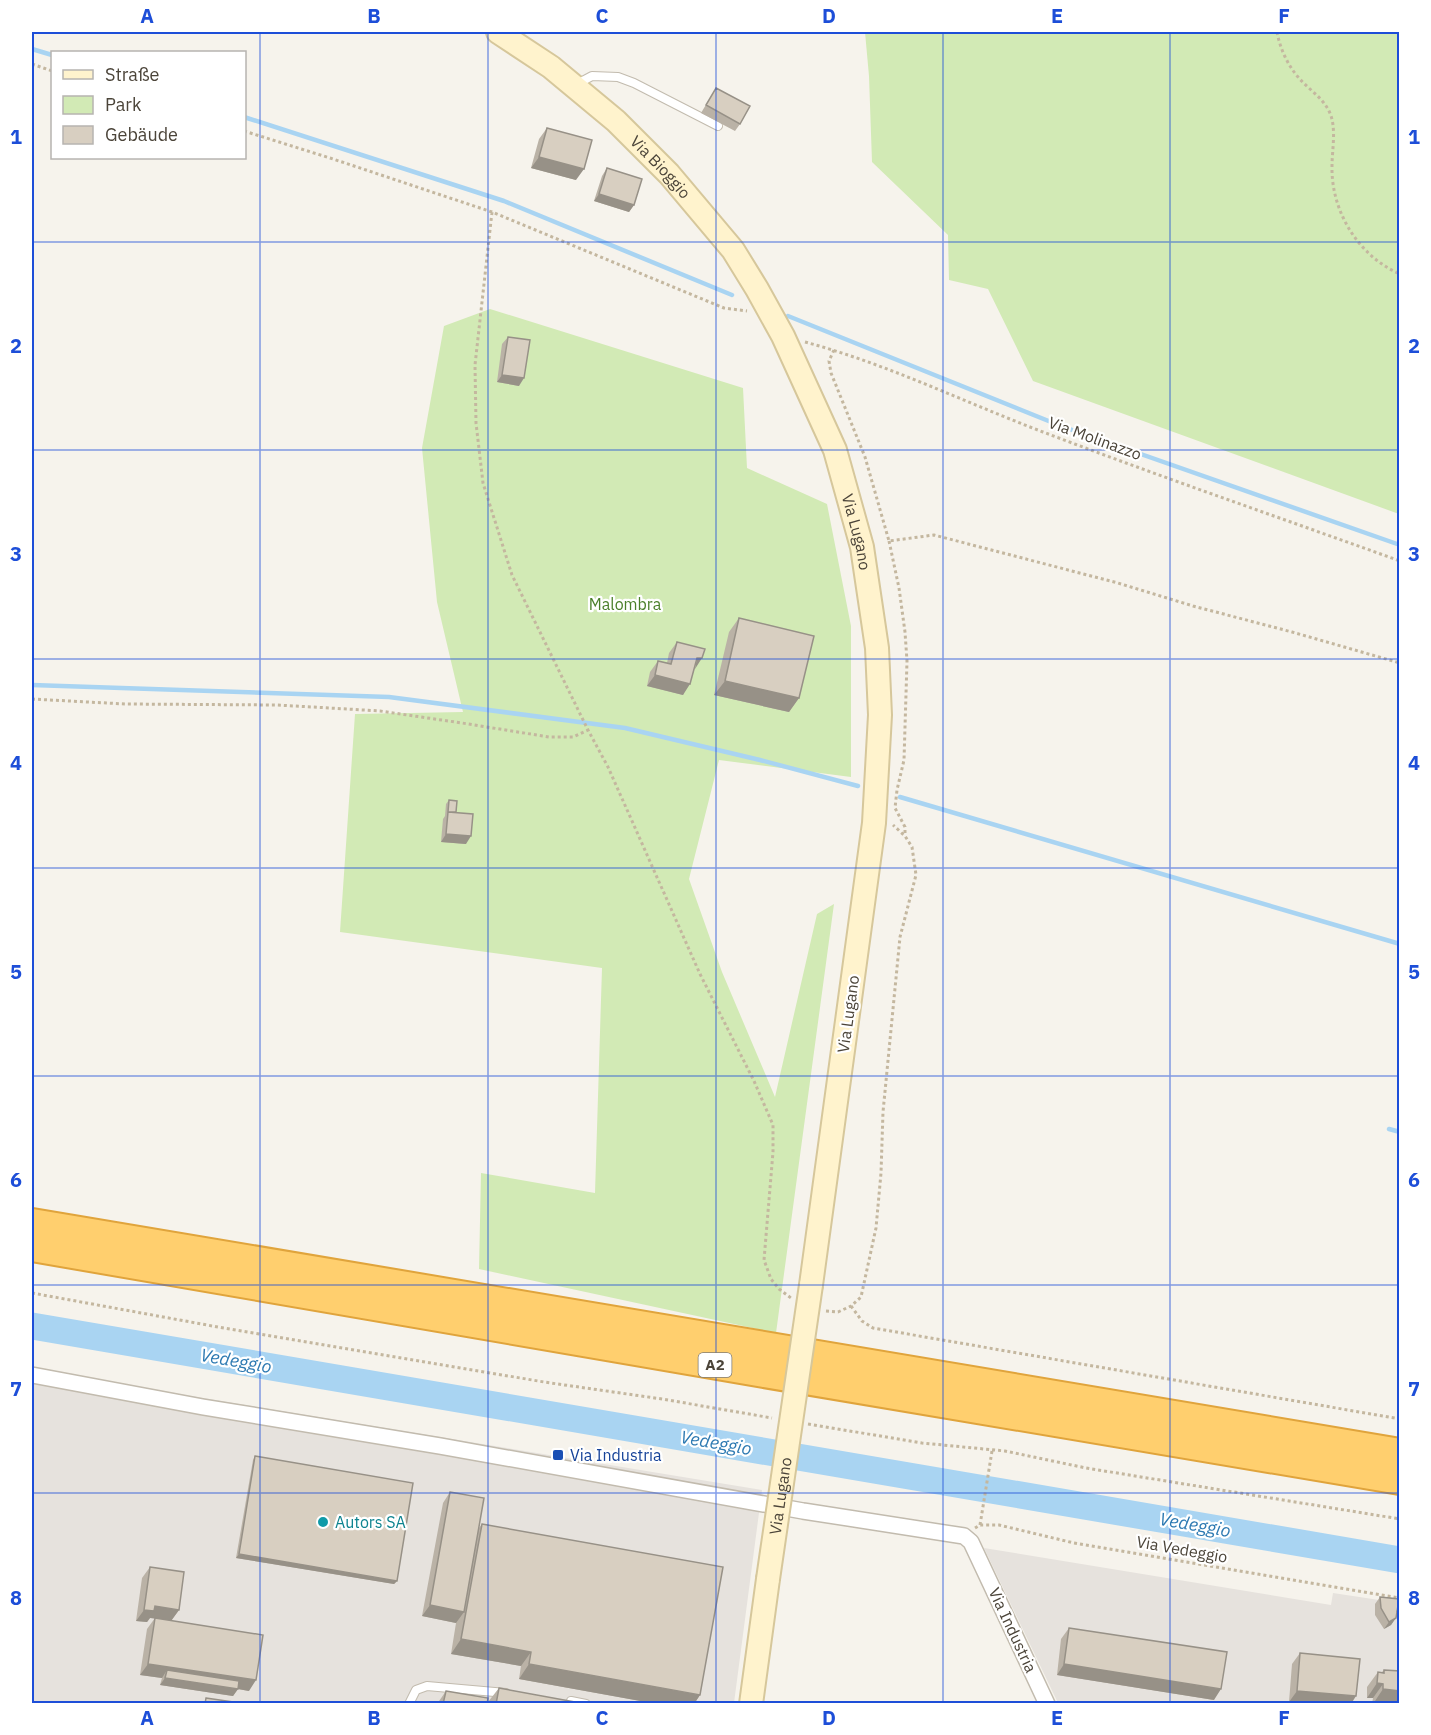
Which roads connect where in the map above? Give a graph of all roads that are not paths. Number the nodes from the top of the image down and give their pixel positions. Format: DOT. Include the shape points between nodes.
graph roads {
  1 [pos="498,32"];
  2 [pos="575,86"];
  3 [pos="718,126"];
  4 [pos="783,336"];
  5 [pos="32,1223"];
  6 [pos="32,1247"];
  7 [pos="32,1375"];
  8 [pos="1400,1453"];
  9 [pos="1400,1480"];
  10 [pos="514,1694"];
  11 [pos="566,1700"];
  12 [pos="409,1704"];
  13 [pos="586,1704"];
  14 [pos="751,1704"];
  15 [pos="1047,1704"];
  1 -- 2 [label="main road, Via Bioggio"];
  2 -- 3 [label="lane" via="592,76 618,77"];
  2 -- 4 [label="main road, Via Bioggio" via="669,174 733,250"];
  4 -- 14 [label="main road, Via Lugano, bridge" via="835,450 862,547 878,659 880,715 874,823"];
  5 -- 8 [label="highway, A2"];
  6 -- 9 [label="highway, A2"];
  7 -- 15 [label="street, Via Industria" via="964,1536 971,1542"];
  10 -- 12 [label="lane" via="427,1686 416,1690"];
  11 -- 13 [label="lane"];
}
